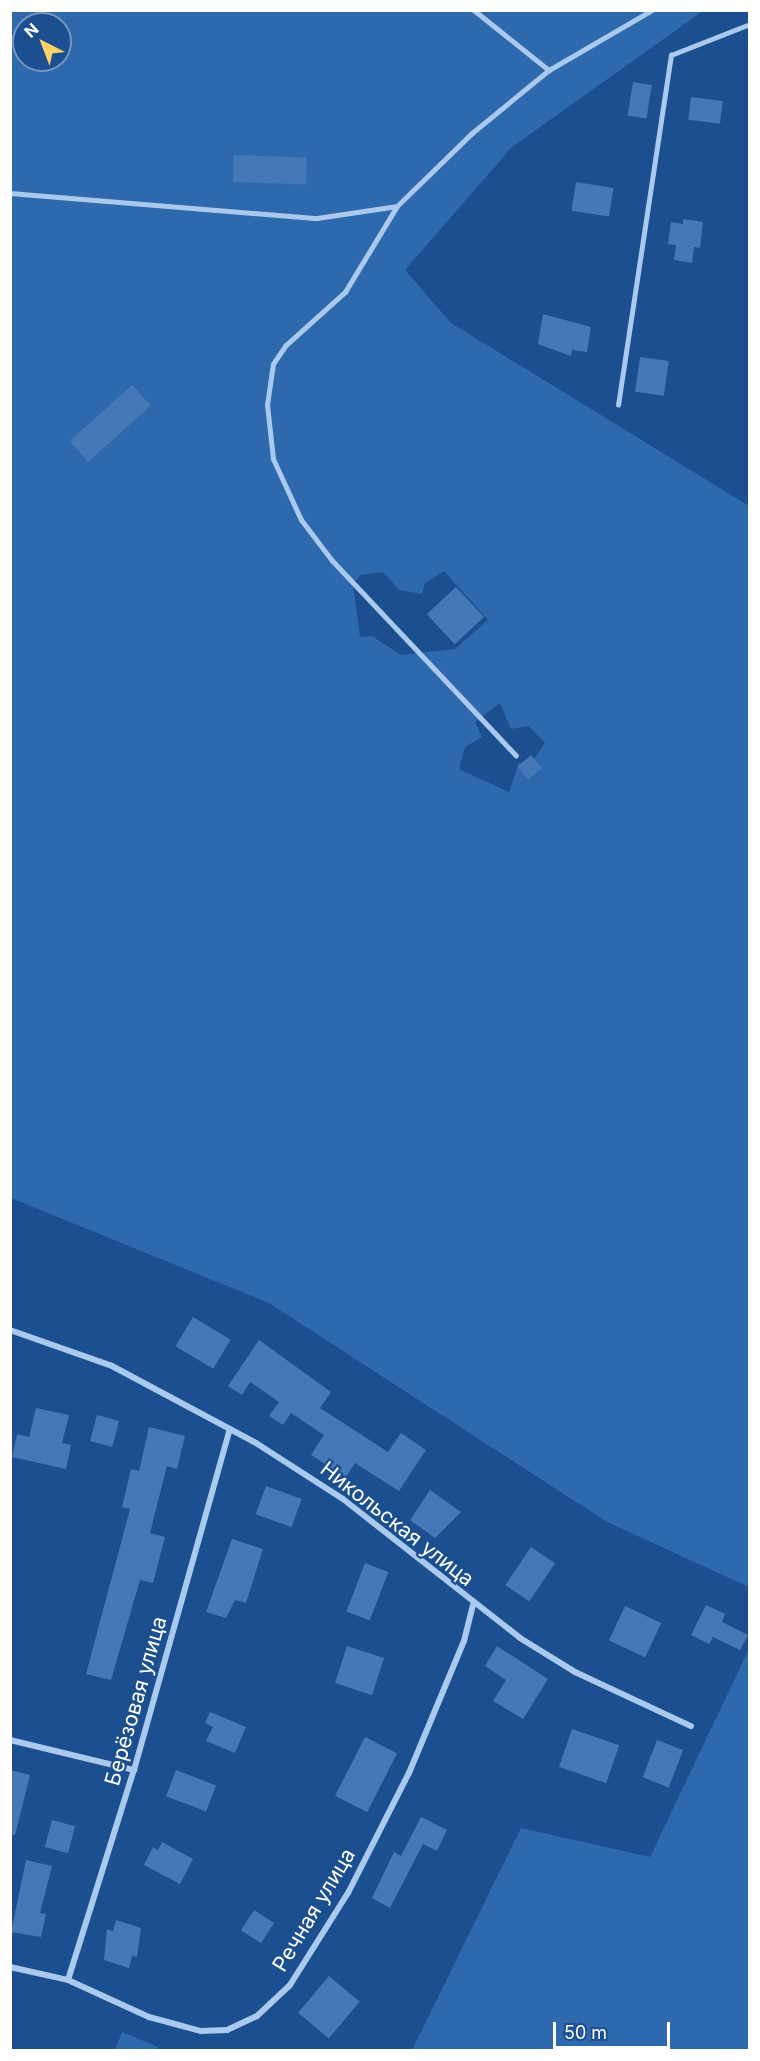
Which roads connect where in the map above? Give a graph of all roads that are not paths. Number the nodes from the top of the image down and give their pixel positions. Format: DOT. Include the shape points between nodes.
graph roads {
  1 [pos="474,10"];
  2 [pos="652,10"];
  3 [pos="750,24"];
  4 [pos="549,70"];
  5 [pos="10,193"];
  6 [pos="397,206"];
  7 [pos="618,405"];
  8 [pos="516,756"];
  9 [pos="10,1330"];
  10 [pos="230,1429"];
  11 [pos="473,1605"];
  12 [pos="692,1726"];
  13 [pos="10,1740"];
  14 [pos="134,1770"];
  15 [pos="10,1967"];
  16 [pos="68,1980"];
  1 -- 4 [label="lane"];
  2 -- 4 [label="lane"];
  3 -- 7 [label="lane" via="671,55"];
  4 -- 6 [label="lane" via="472,133"];
  5 -- 6 [label="lane" via="317,218"];
  6 -- 8 [label="lane" via="345,292 285,346 273,364 267,405 273,459 301,520 332,561"];
  9 -- 10 [label="street, Никольская улица" via="112,1366"];
  10 -- 11 [label="street, Никольская улица" via="344,1499"];
  10 -- 14 [label="street, Берёзовая улица"];
  11 -- 12 [label="street, Никольская улица" via="575,1672"];
  11 -- 16 [label="street, Речная улица" via="464,1641 409,1773 348,1893 290,1985 257,2016 227,2030 201,2031 149,2017"];
  13 -- 14 [label="street"];
  14 -- 16 [label="street, Берёзовая улица"];
  15 -- 16 [label="street, Речная улица"];
}
